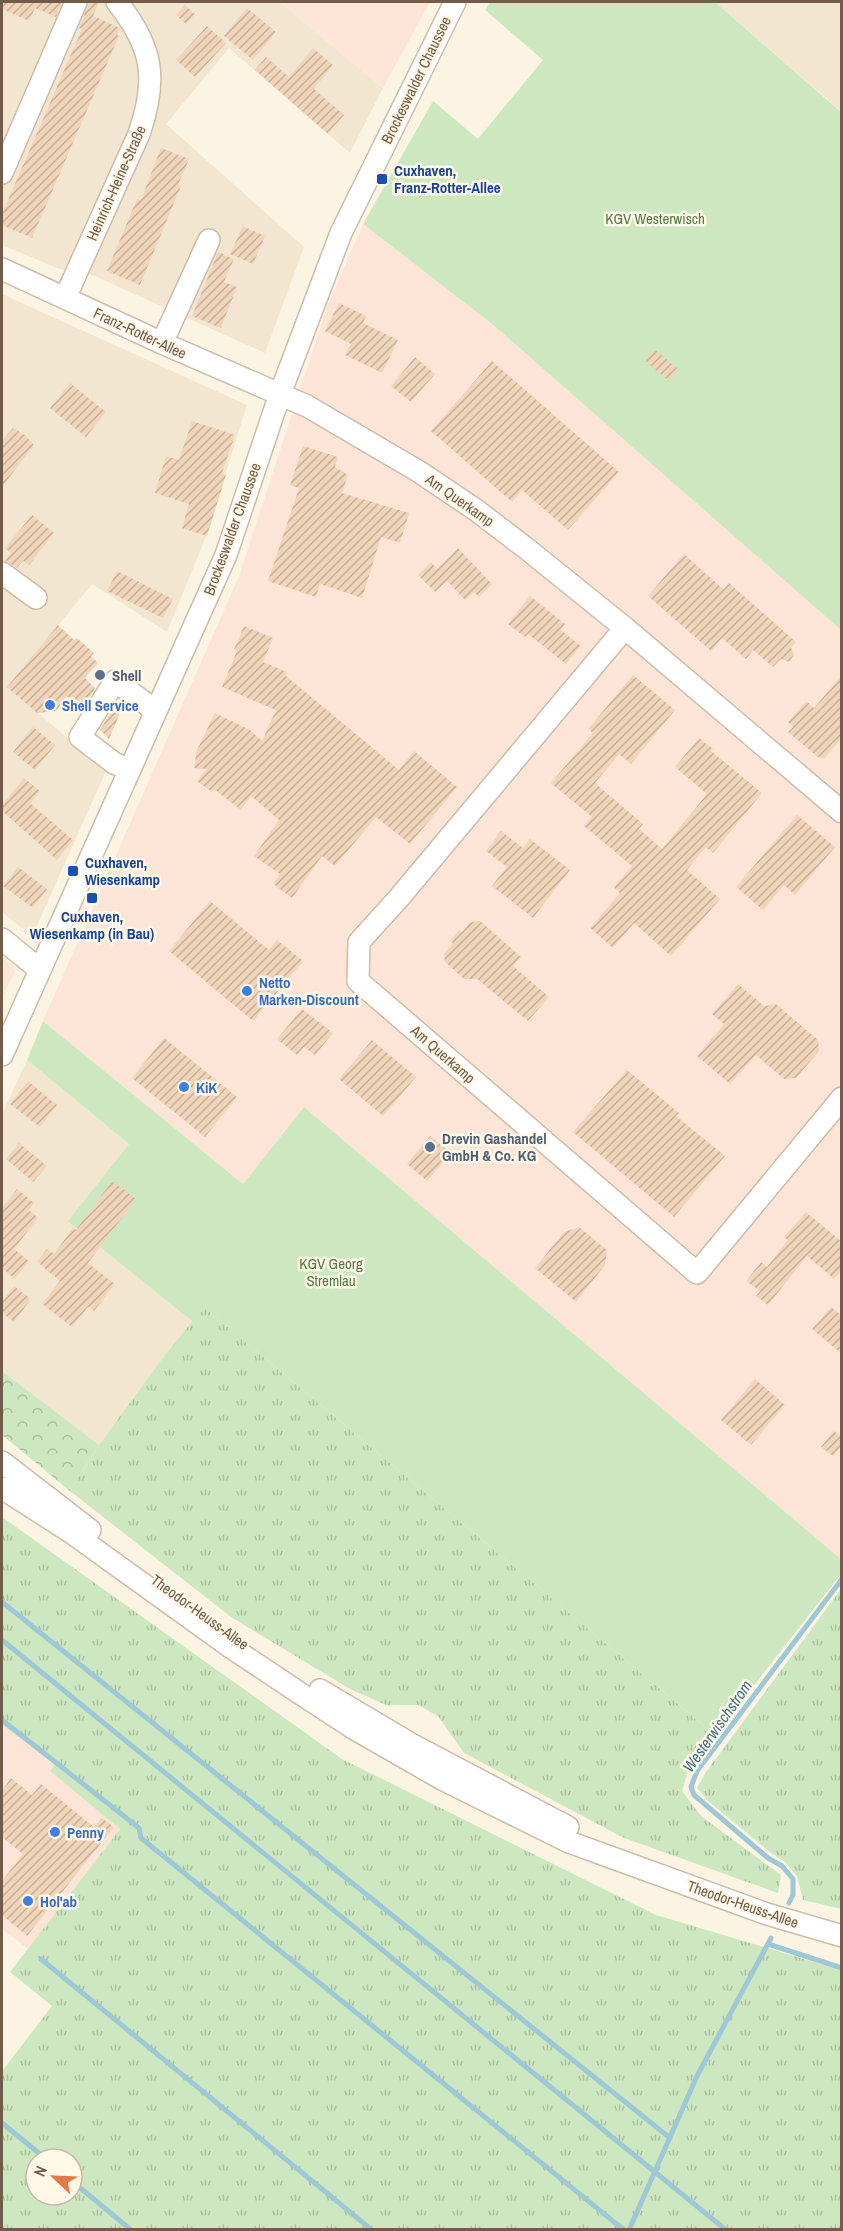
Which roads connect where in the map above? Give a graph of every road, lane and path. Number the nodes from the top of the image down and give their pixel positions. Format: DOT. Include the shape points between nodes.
graph roads {
  1 [pos="76,2"];
  2 [pos="117,2"];
  3 [pos="455,2"];
  4 [pos="2,173"];
  5 [pos="209,240"];
  6 [pos="2,269"];
  7 [pos="65,298"];
  8 [pos="162,343"];
  9 [pos="280,394"];
  10 [pos="2,573"];
  11 [pos="36,598"];
  12 [pos="625,628"];
  13 [pos="156,711"];
  14 [pos="130,770"];
  15 [pos="842,812"];
  16 [pos="2,939"];
  17 [pos="40,970"];
  18 [pos="2,1055"];
  19 [pos="842,1098"];
  20 [pos="2,1462"];
  21 [pos="2,1488"];
  22 [pos="407,1751"];
  23 [pos="842,1936"];
  1 -- 4 [label="street"];
  2 -- 7 [label="street, Heinrich-Heine-Straße" via="133,21 146,50 151,76 148,107 140,134"];
  3 -- 9 [label="street, Brockeswalder Chaussee" via="341,233"];
  5 -- 8 [label="street"];
  6 -- 7 [label="street, Franz-Rotter-Allee"];
  7 -- 8 [label="street, Franz-Rotter-Allee"];
  8 -- 9 [label="street, Franz-Rotter-Allee"];
  9 -- 12 [label="street, Am Querkamp" via="357,434 476,510"];
  9 -- 13 [label="street, Brockeswalder Chaussee" via="226,555"];
  10 -- 11 [label="street"];
  12 -- 15 [label="street, Am Querkamp"];
  12 -- 19 [label="street, Am Querkamp" via="359,942 358,981 697,1273"];
  13 -- 14 [label="street, Brockeswalder Chaussee"];
  13 -- 14 [label="street" via="115,681 80,737"];
  14 -- 17 [label="street, Brockeswalder Chaussee"];
  16 -- 17 [label="street"];
  17 -- 18 [label="street, Brockeswalder Chaussee"];
  20 -- 22 [label="street, Theodor-Heuss-Allee" via="218,1628"];
  21 -- 22 [label="street, Theodor-Heuss-Allee" via="353,1728"];
  22 -- 23 [label="street, Theodor-Heuss-Allee" via="581,1833 645,1870"];
}
